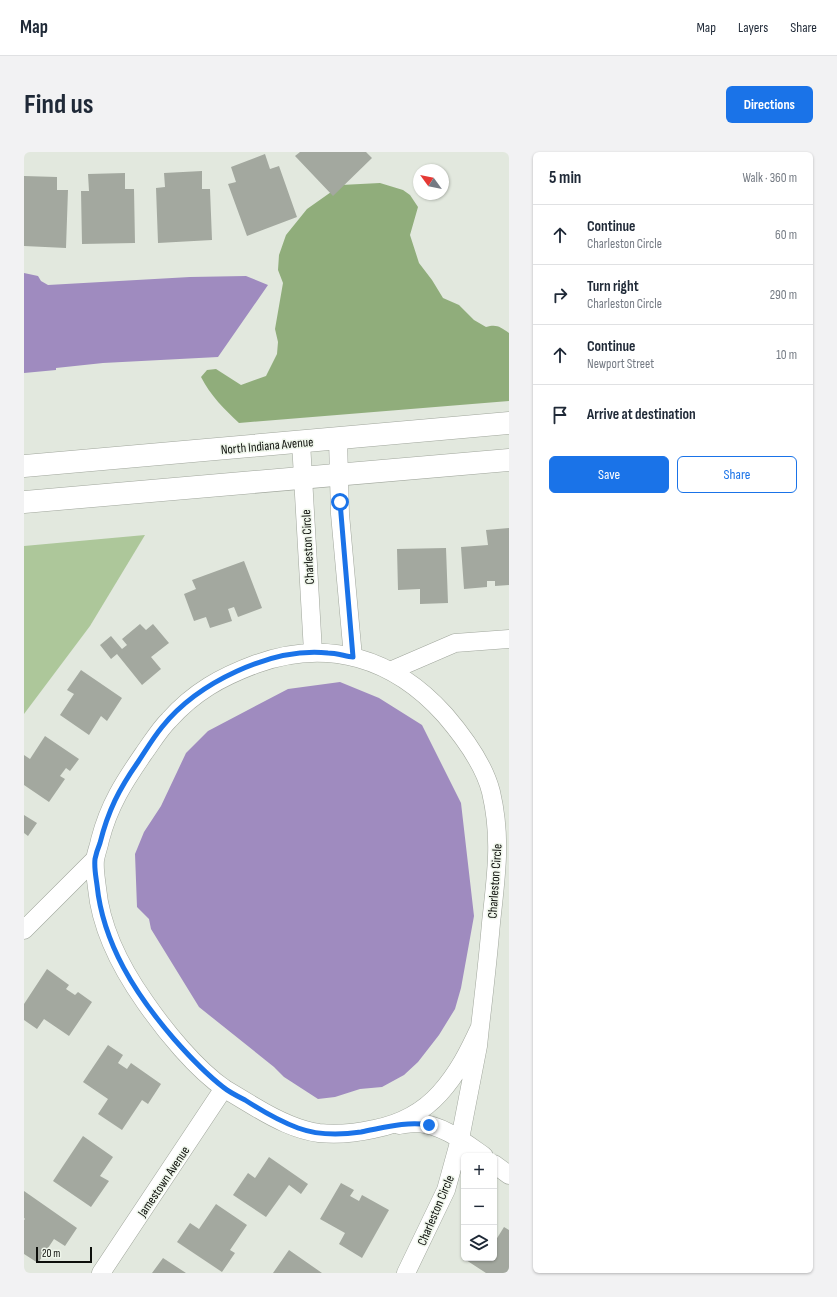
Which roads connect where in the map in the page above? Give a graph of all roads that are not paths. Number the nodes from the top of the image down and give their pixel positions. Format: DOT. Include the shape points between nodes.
graph roads {
  1 [pos="509,423"];
  2 [pos="338,438"];
  3 [pos="300,442"];
  4 [pos="509,460"];
  5 [pos="24,466"];
  6 [pos="340,474"];
  7 [pos="303,478"];
  8 [pos="24,502"];
  9 [pos="509,639"];
  10 [pos="313,652"];
  11 [pos="353,657"];
  12 [pos="390,671"];
  13 [pos="95,859"];
  14 [pos="24,930"];
  15 [pos="480,1027"];
  16 [pos="224,1088"];
  17 [pos="388,1126"];
  18 [pos="460,1139"];
  19 [pos="480,1153"];
  20 [pos="497,1166"];
  21 [pos="509,1174"];
  22 [pos="101,1273"];
  23 [pos="406,1273"];
  1 -- 2 [label="main road, North Indiana Avenue"];
  2 -- 3 [label="main road, North Indiana Avenue"];
  2 -- 6 [label="street"];
  3 -- 5 [label="main road, North Indiana Avenue"];
  3 -- 7 [label="street, Charleston Circle"];
  4 -- 6 [label="main road"];
  6 -- 7 [label="main road"];
  6 -- 11 [label="street" via="340,514"];
  7 -- 8 [label="main road"];
  7 -- 10 [label="street, Charleston Circle"];
  9 -- 12 [label="street" via="455,643"];
  10 -- 11 [label="street, Charleston Circle"];
  10 -- 13 [label="street, Charleston Circle" via="280,656 239,670 216,681 177,710 121,786 107,817"];
  11 -- 12 [label="street, Charleston Circle"];
  12 -- 15 [label="street, Charleston Circle" via="415,686 454,725 477,761 489,786 496,819 498,861"];
  13 -- 14 [label="street"];
  13 -- 16 [label="street, Charleston Circle" via="98,904 117,956 132,984 155,1017 181,1047"];
  15 -- 17 [label="street, Charleston Circle" via="454,1077 438,1095 418,1113"];
  15 -- 18 [label="street, Charleston Circle"];
  16 -- 17 [label="street, Charleston Circle" via="275,1118 300,1129 343,1134"];
  16 -- 22 [label="street, Jamestown Avenue"];
  17 -- 18 [label="street" via="417,1123 429,1125"];
  18 -- 19 [label="street"];
  18 -- 23 [label="street, Charleston Circle" via="446,1190"];
  20 -- 21 [label="street"];
}
